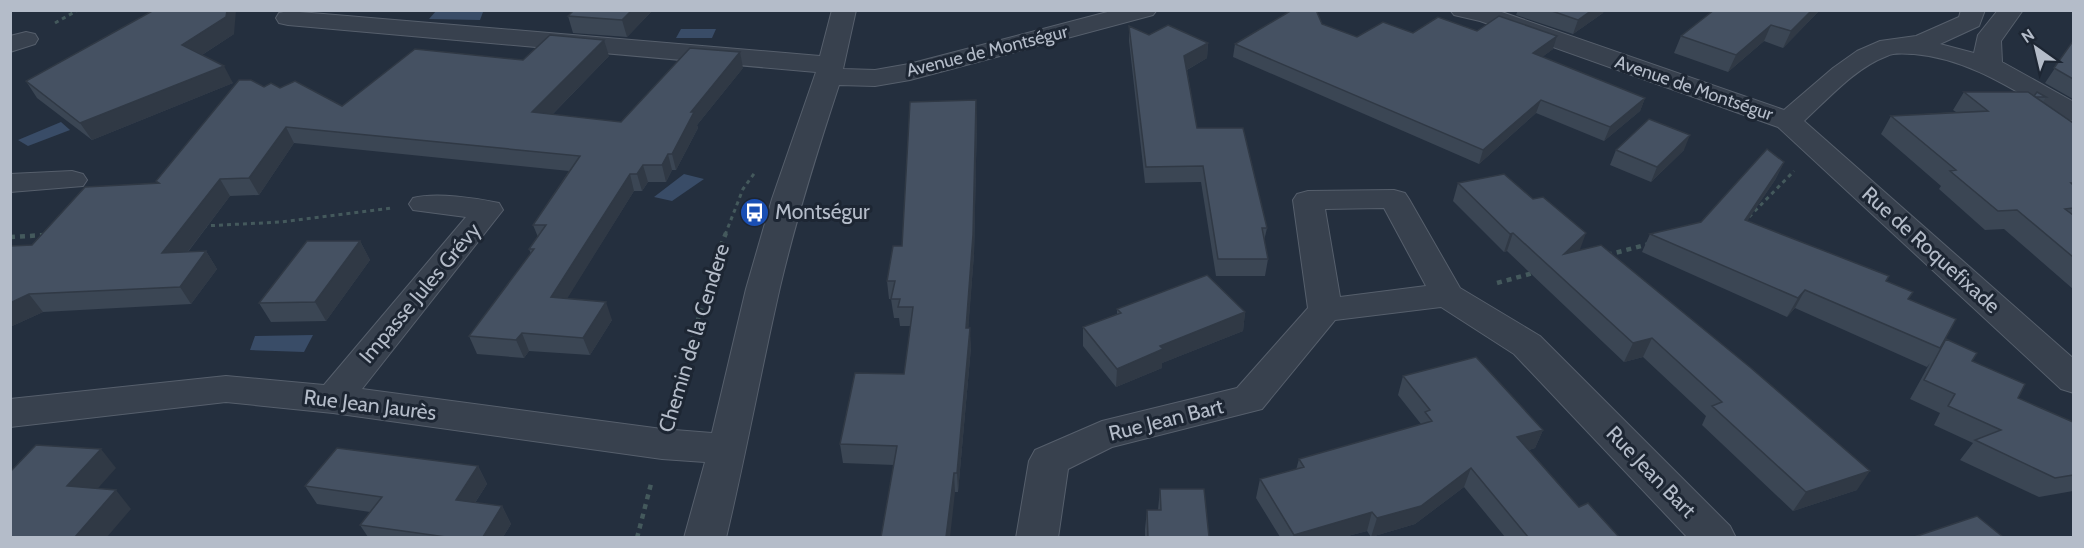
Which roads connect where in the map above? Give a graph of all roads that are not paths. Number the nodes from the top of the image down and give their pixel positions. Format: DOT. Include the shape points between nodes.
graph roads {
  1 [pos="844,10"];
  2 [pos="1145,10"];
  3 [pos="1462,10"];
  4 [pos="1973,10"];
  5 [pos="2011,10"];
  6 [pos="288,18"];
  7 [pos="1905,46"];
  8 [pos="1990,66"];
  9 [pos="829,71"];
  10 [pos="2073,113"];
  11 [pos="1788,121"];
  12 [pos="72,180"];
  13 [pos="10,183"];
  14 [pos="423,204"];
  15 [pos="1447,295"];
  16 [pos="1325,310"];
  17 [pos="2073,380"];
  18 [pos="333,399"];
  19 [pos="10,413"];
  20 [pos="728,449"];
  21 [pos="705,537"];
  22 [pos="1037,537"];
  23 [pos="1714,537"];
  1 -- 9 [label="street"];
  2 -- 9 [label="street, Avenue de Montségur" via="910,72 875,78"];
  3 -- 11 [label="street, Avenue de Montségur" via="1486,15"];
  4 -- 7 [label="street" via="1970,21"];
  5 -- 8 [label="street" via="1989,36 1985,52"];
  6 -- 9 [label="street, Avenue de Montségur"];
  7 -- 8 [label="street, Avenue de Montségur"];
  7 -- 11 [label="street, Avenue de Montségur" via="1880,49 1860,60"];
  8 -- 10 [label="street, Avenue de Montségur"];
  9 -- 20 [label="street" via="766,278"];
  11 -- 17 [label="street, Rue de Roquefixade"];
  12 -- 13 [label="street"];
  14 -- 18 [label="street, Impasse Jules Grévy" via="488,210"];
  15 -- 16 [label="street"];
  15 -- 16 [label="street, Rue Jean Bart" via="1394,199 1308,201"];
  15 -- 23 [label="street, Rue Jean Bart" via="1527,345"];
  16 -- 22 [label="street, Rue Jean Bart" via="1249,399 1102,435 1049,461"];
  18 -- 19 [label="street, Rue Jean Jaurès" via="226,389"];
  18 -- 20 [label="street, Rue Jean Jaurès" via="662,444"];
  20 -- 21 [label="street"];
}
